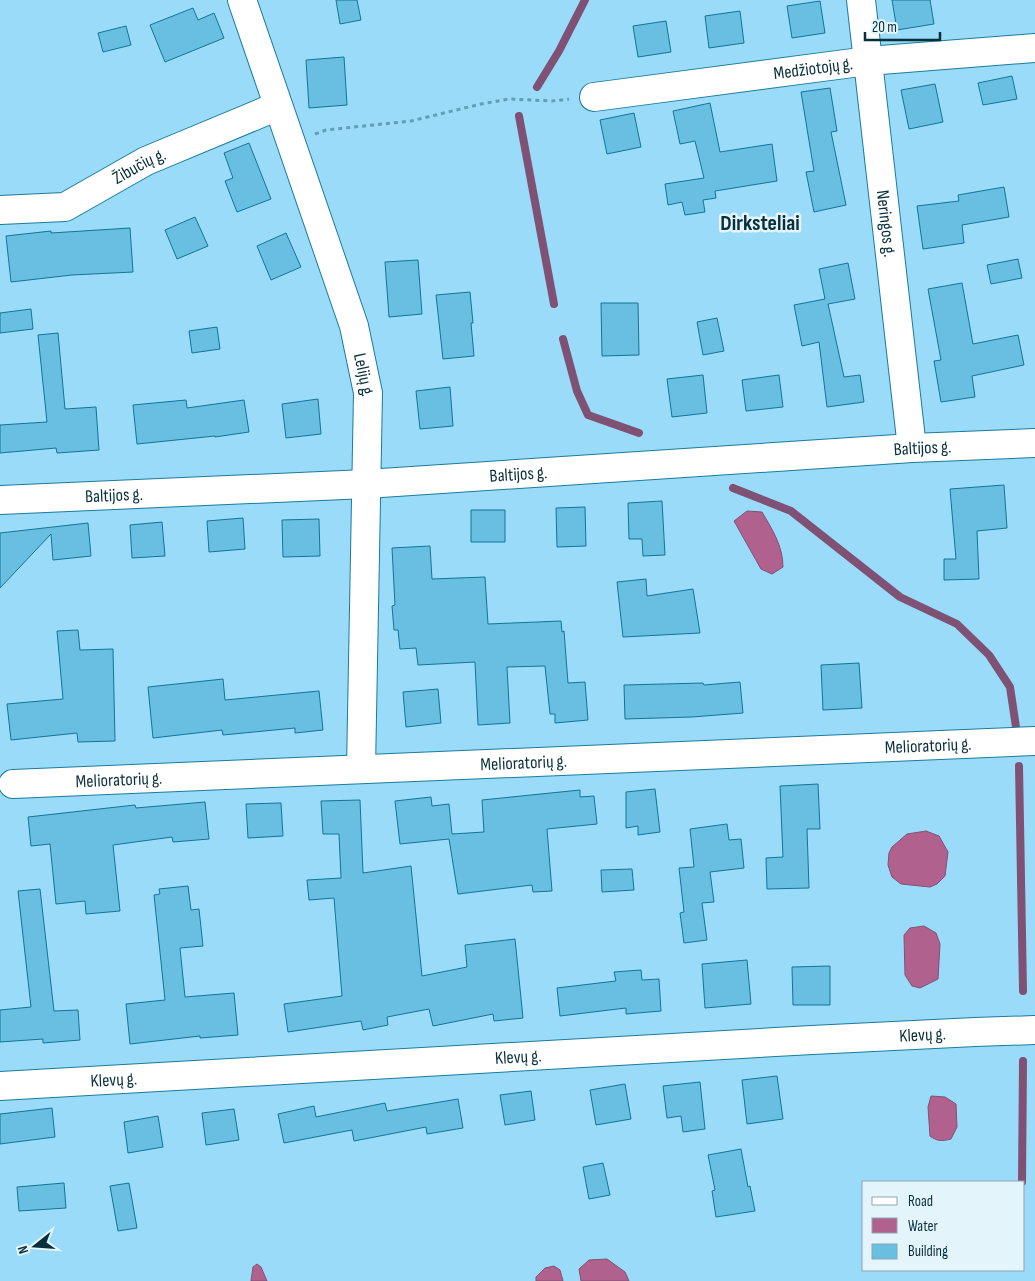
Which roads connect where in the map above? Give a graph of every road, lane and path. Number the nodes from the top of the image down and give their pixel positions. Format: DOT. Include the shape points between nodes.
graph roads {
  1 [pos="242,0"];
  2 [pos="861,0"];
  3 [pos="1035,48"];
  4 [pos="868,61"];
  5 [pos="594,97"];
  6 [pos="278,106"];
  7 [pos="290,142"];
  8 [pos="0,210"];
  9 [pos="1035,443"];
  10 [pos="912,448"];
  11 [pos="366,484"];
  12 [pos="0,500"];
  13 [pos="1035,740"];
  14 [pos="361,769"];
  15 [pos="13,784"];
  16 [pos="1035,1030"];
  17 [pos="0,1086"];
  1 -- 6 [label="street, Lelijų g."];
  2 -- 4 [label="street, Neringos g."];
  3 -- 4 [label="street, Medžiotojų g."];
  4 -- 5 [label="street, Medžiotojų g."];
  4 -- 10 [label="street, Neringos g."];
  5 -- 7 [label="path" via="552,101 509,98 411,121 326,130"];
  6 -- 7 [label="street, Lelijų g."];
  6 -- 8 [label="street, Žibučių g." via="146,161 65,207"];
  7 -- 11 [label="street, Lelijų g." via="354,326 368,393"];
  9 -- 10 [label="street, Baltijos g."];
  10 -- 11 [label="street, Baltijos g."];
  11 -- 12 [label="street, Baltijos g."];
  11 -- 14 [label="street, Lelijų g."];
  13 -- 14 [label="street, Melioratorių g."];
  14 -- 15 [label="street, Melioratorių g."];
  16 -- 17 [label="street, Klevų g."];
}
